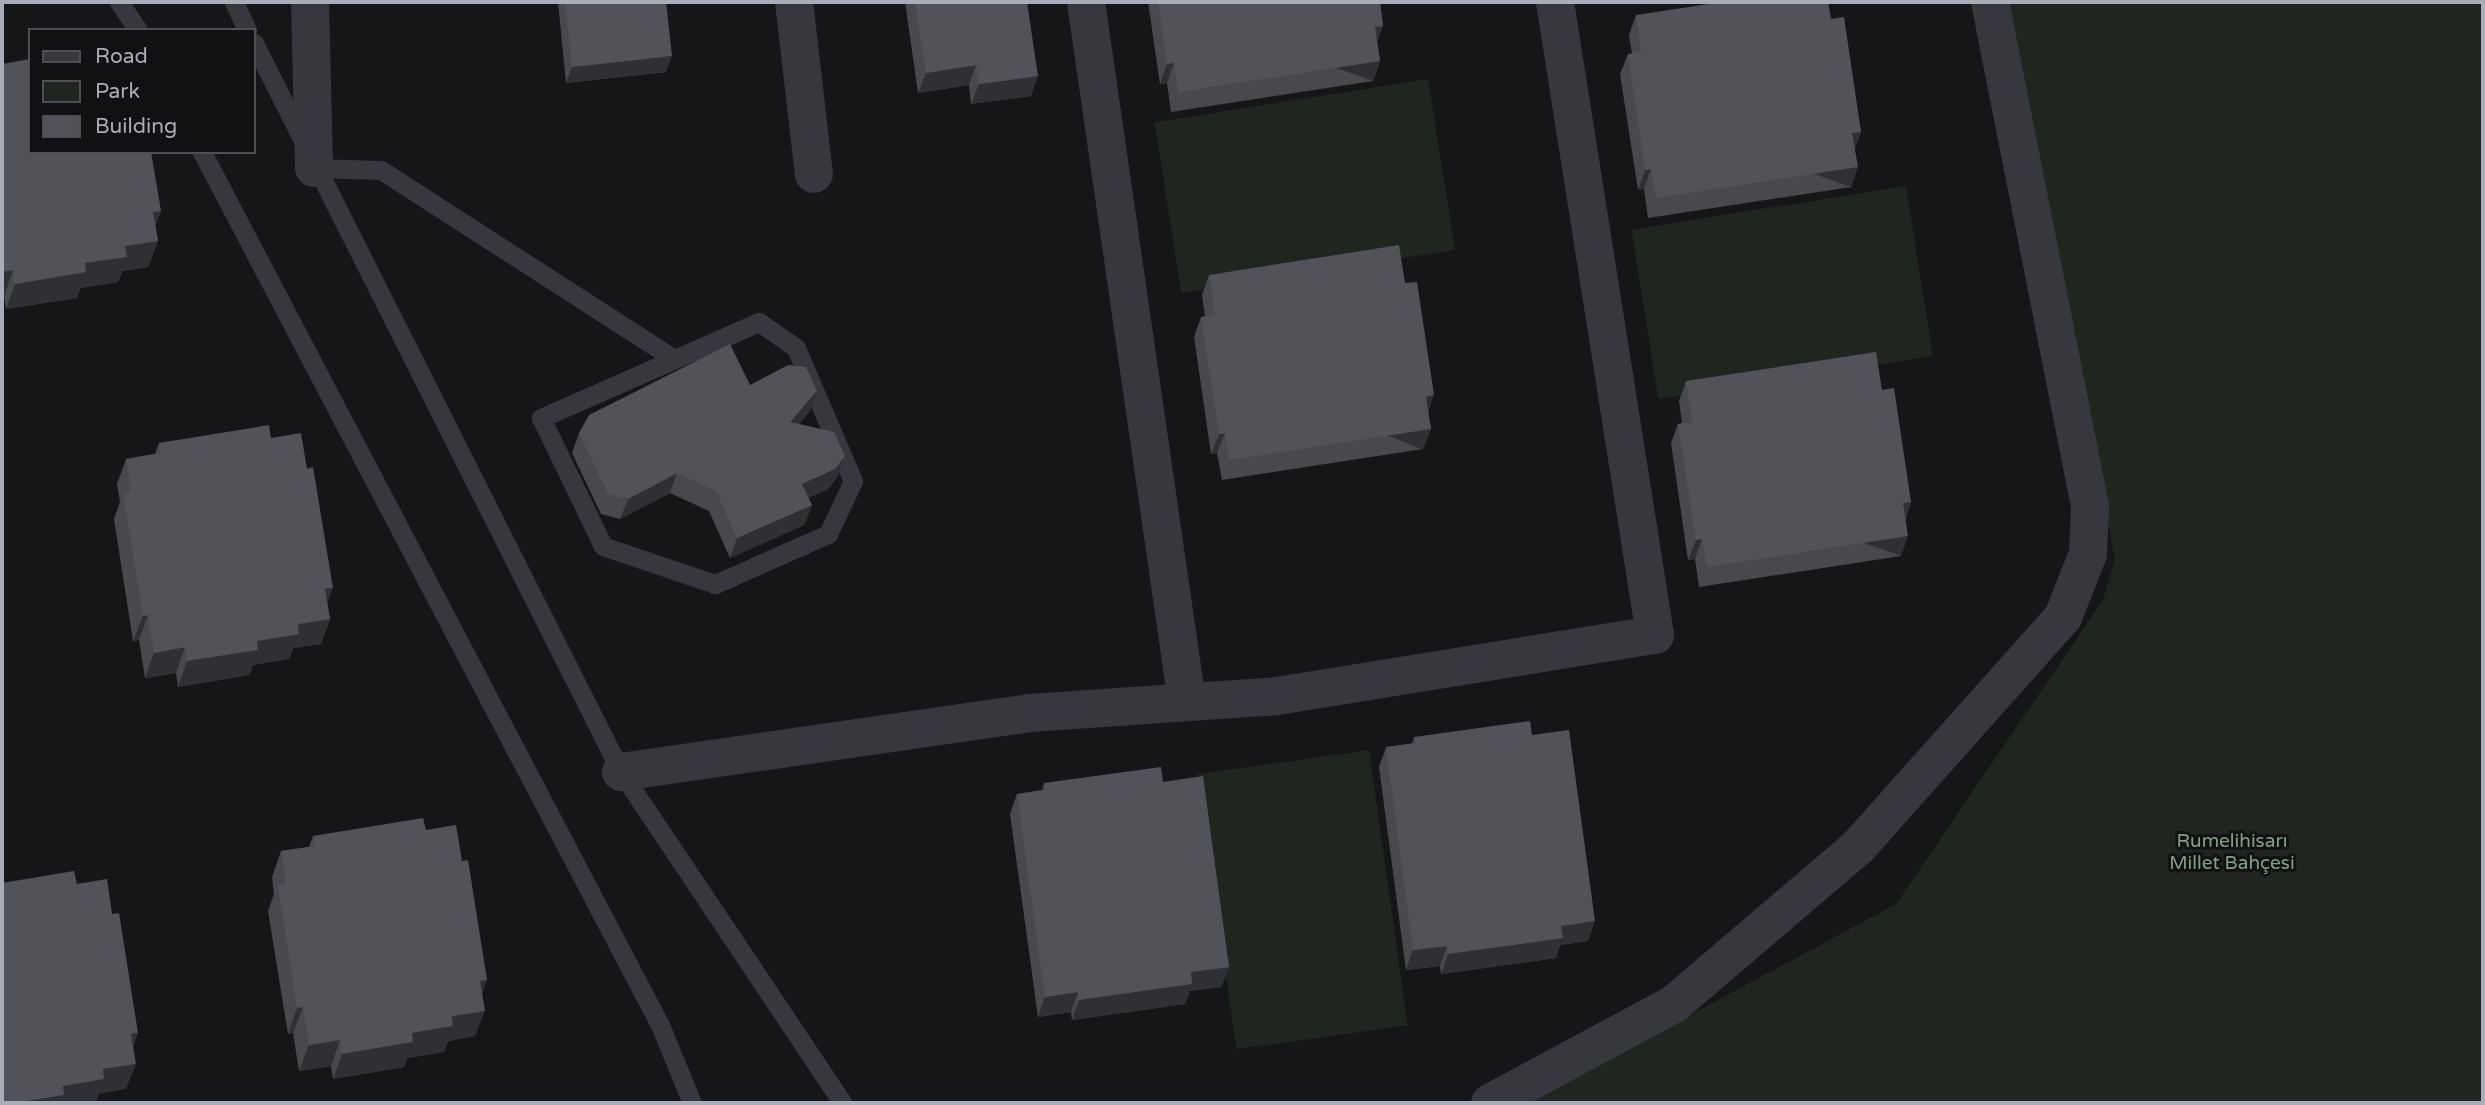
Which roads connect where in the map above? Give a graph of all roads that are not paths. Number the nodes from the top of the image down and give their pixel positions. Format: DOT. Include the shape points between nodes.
graph roads {
  1 [pos="119,2"];
  2 [pos="233,2"];
  3 [pos="310,2"];
  4 [pos="793,2"];
  5 [pos="1086,2"];
  6 [pos="1555,2"];
  7 [pos="1990,2"];
  8 [pos="137,28"];
  9 [pos="246,28"];
  10 [pos="256,47"];
  11 [pos="203,154"];
  12 [pos="314,168"];
  13 [pos="814,174"];
  14 [pos="674,359"];
  15 [pos="1188,702"];
  16 [pos="621,772"];
  17 [pos="692,1103"];
  18 [pos="843,1103"];
  19 [pos="1490,1103"];
  1 -- 8 [label="lane"];
  2 -- 9 [label="lane"];
  3 -- 12 [label="street"];
  4 -- 13 [label="street"];
  5 -- 15 [label="street"];
  6 -- 15 [label="street" via="1655,635 1277,696"];
  7 -- 19 [label="street" via="2090,506 2088,554 2063,617 1858,847 1674,1004"];
  10 -- 12 [label="lane"];
  11 -- 17 [label="lane" via="660,1025"];
  12 -- 14 [label="lane" via="382,170"];
  12 -- 16 [label="lane"];
  14 -- 14 [label="lane" via="759,322 796,348 853,481 828,534 715,584 603,546 541,418"];
  15 -- 16 [label="street" via="1030,713"];
  16 -- 18 [label="lane"];
}
